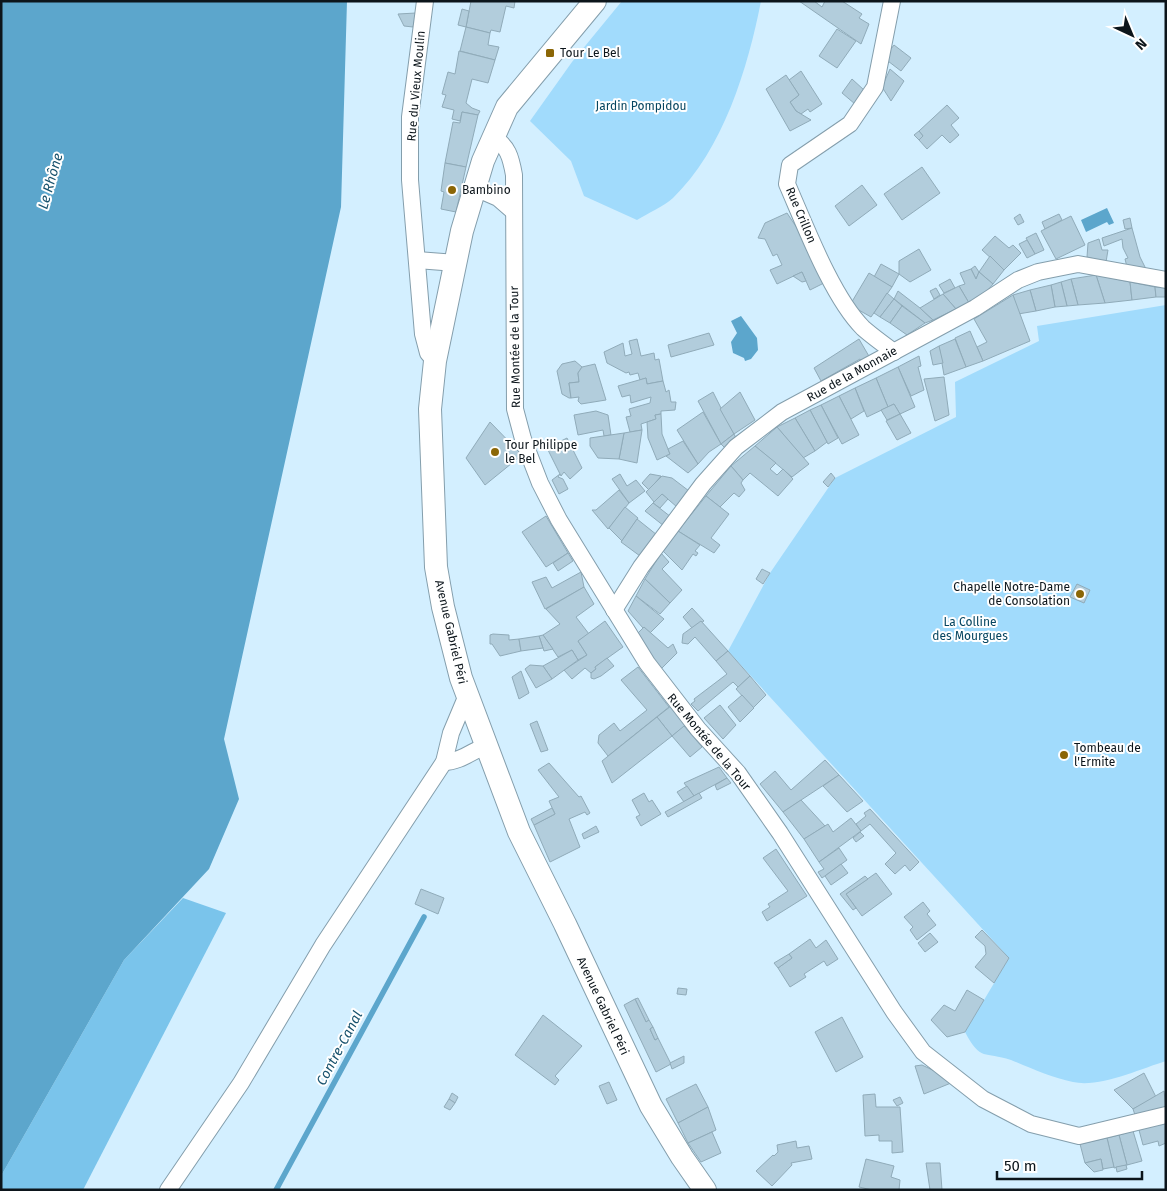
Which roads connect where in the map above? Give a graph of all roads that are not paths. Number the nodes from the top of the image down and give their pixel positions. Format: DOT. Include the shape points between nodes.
graph roads {
  1 [pos="425,1"];
  2 [pos="595,1"];
  3 [pos="892,1"];
  4 [pos="492,137"];
  5 [pos="475,188"];
  6 [pos="513,211"];
  7 [pos="417,260"];
  8 [pos="456,263"];
  9 [pos="1166,280"];
  10 [pos="894,352"];
  11 [pos="435,361"];
  12 [pos="614,610"];
  13 [pos="467,695"];
  14 [pos="485,746"];
  15 [pos="444,762"];
  16 [pos="1166,1115"];
  17 [pos="168,1190"];
  18 [pos="704,1190"];
  1 -- 7 [label="street, Rue du Vieux Moulin" via="410,117 410,180"];
  2 -- 4 [label="main road, Avenue Gabriel Péri" via="517,92"];
  3 -- 10 [label="street, Rue Crillon" via="875,87 850,124 790,164 787,174 788,184 814,243 846,307 863,327"];
  4 -- 5 [label="main road, Avenue Gabriel Péri"];
  4 -- 6 [label="street, Rue Montée de la Tour" via="502,142 510,155 514,175"];
  5 -- 6 [label="street" via="498,198"];
  5 -- 8 [label="main road, Avenue Gabriel Péri"];
  6 -- 12 [label="street, Rue Montée de la Tour" via="515,409 540,483"];
  7 -- 8 [label="street"];
  7 -- 11 [label="street, Rue du Vieux Moulin" via="424,334 428,353"];
  8 -- 11 [label="main road, Avenue Gabriel Péri"];
  9 -- 10 [label="street, Rue de la Monnaie" via="1078,264 1038,272 1018,280 975,308"];
  10 -- 12 [label="street, Rue de la Monnaie" via="782,412 736,447 673,523"];
  11 -- 13 [label="main road, Avenue Gabriel Péri" via="430,409 436,567 452,647"];
  12 -- 16 [label="street, Rue Montée de la Tour" via="662,685 738,773 780,833 856,954 923,1052 983,1099 1031,1124 1079,1136"];
  13 -- 14 [label="main road, Avenue Gabriel Péri"];
  13 -- 15 [label="street" via="451,733"];
  14 -- 15 [label="street" via="454,762"];
  14 -- 18 [label="main road, Avenue Gabriel Péri" via="519,832 647,1097"];
  15 -- 17 [label="street" via="323,945 241,1083"];
}
